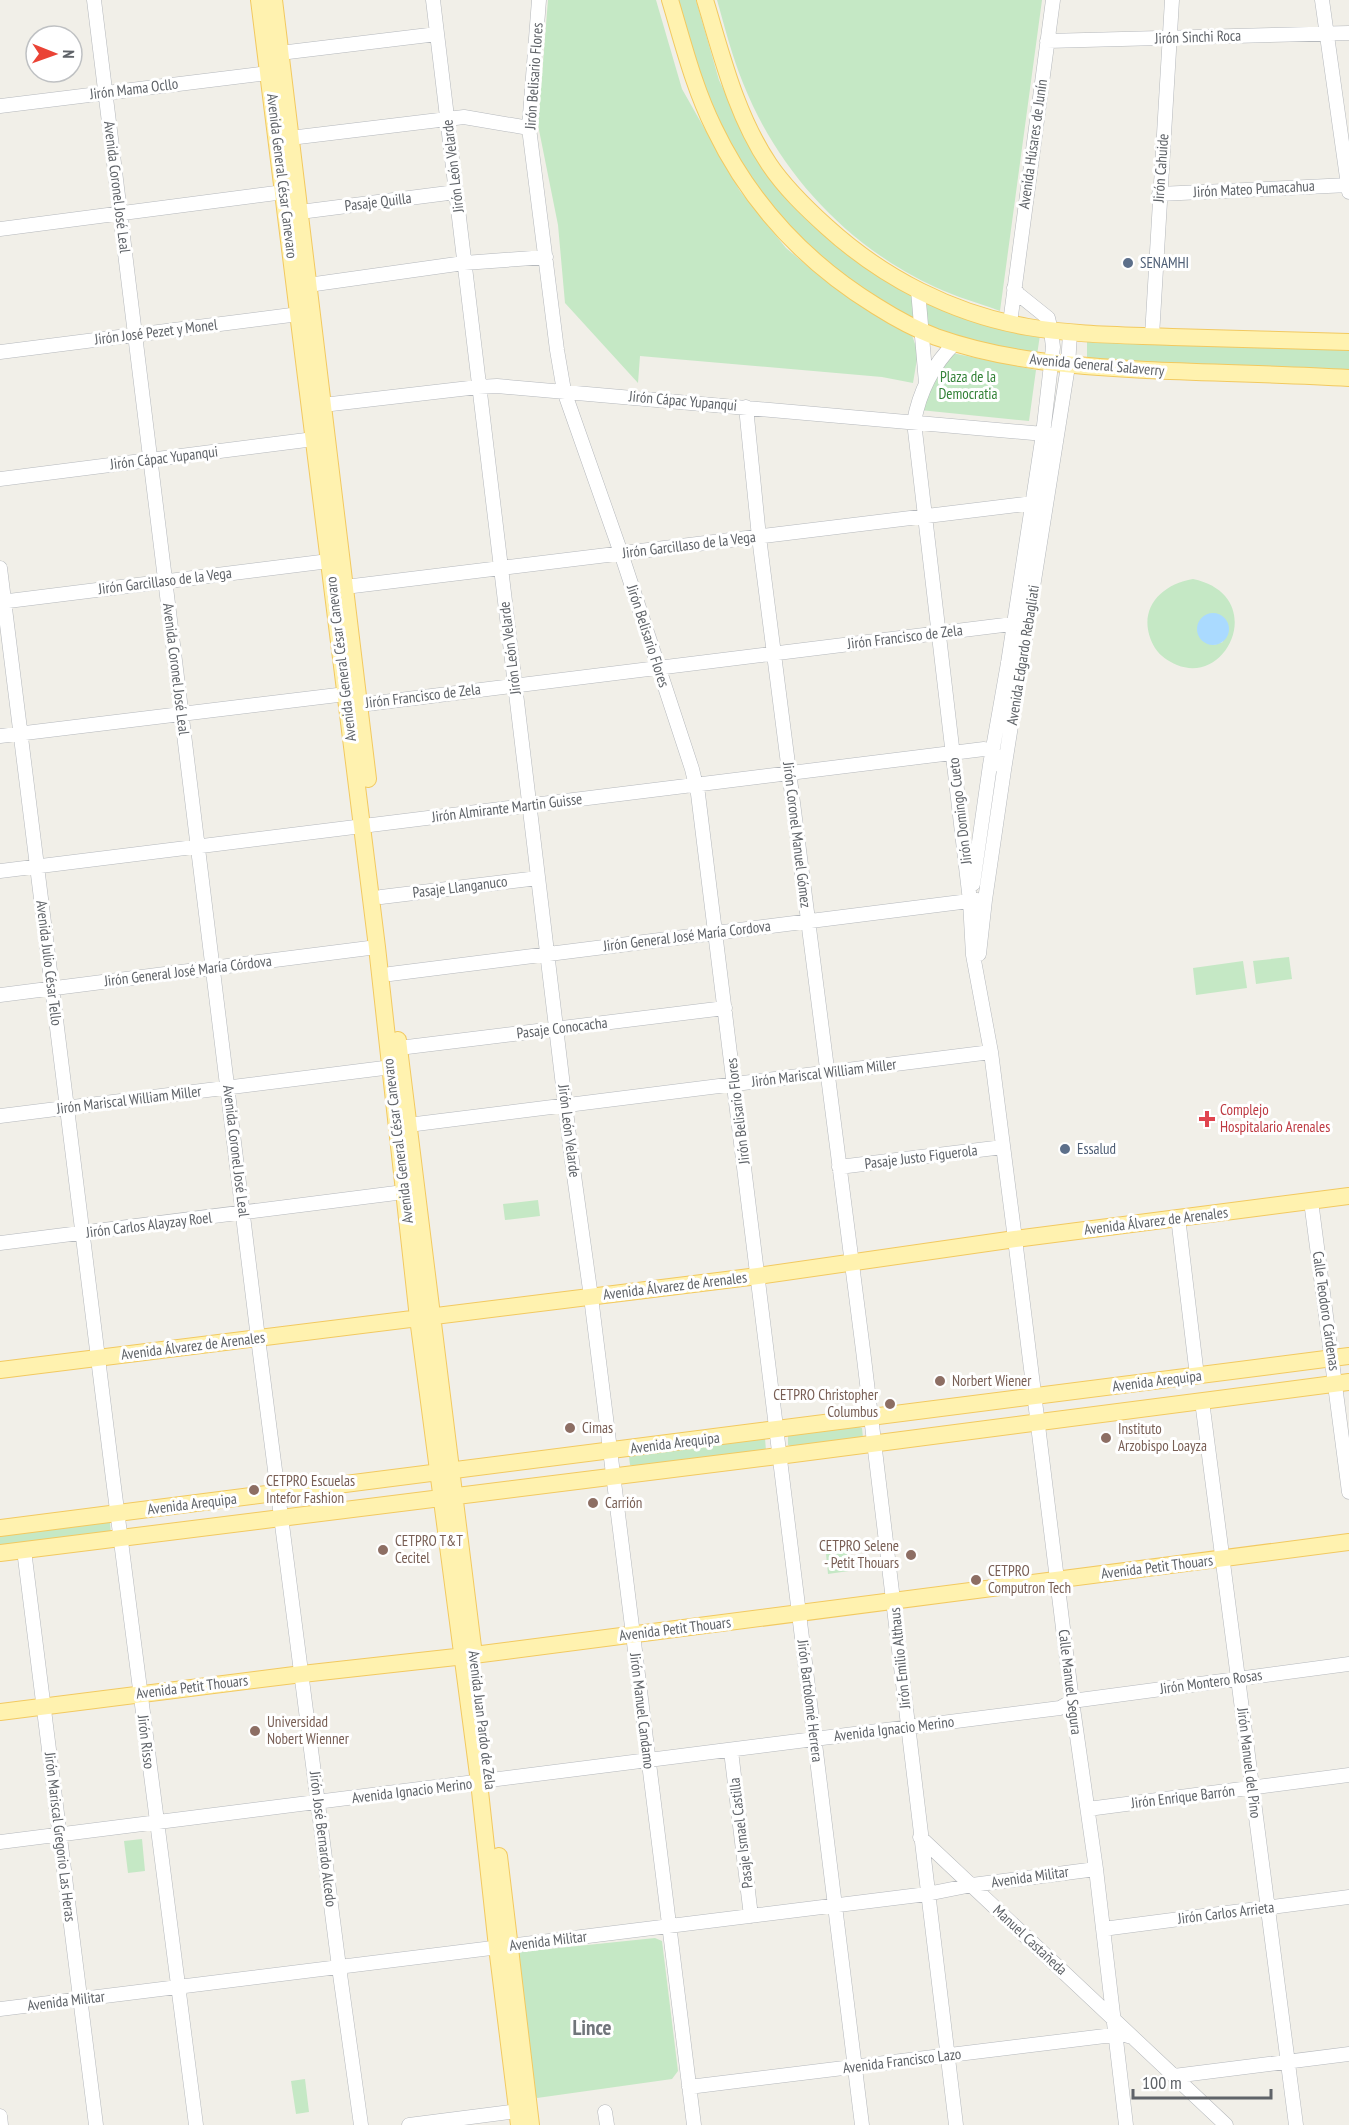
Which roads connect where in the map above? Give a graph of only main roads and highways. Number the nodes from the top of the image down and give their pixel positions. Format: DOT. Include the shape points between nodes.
graph roads {
  1 [pos="259,0"];
  2 [pos="274,0"];
  3 [pos="670,0"];
  4 [pos="705,0"];
  5 [pos="302,286"];
  6 [pos="1349,342"];
  7 [pos="1349,378"];
  8 [pos="320,438"];
  9 [pos="367,825"];
  10 [pos="395,1066"];
  11 [pos="1349,1196"];
  12 [pos="425,1317"];
  13 [pos="1341,1358"];
  14 [pos="0,1370"];
  15 [pos="1342,1383"];
  16 [pos="445,1472"];
  17 [pos="448,1497"];
  18 [pos="0,1528"];
  19 [pos="1349,1542"];
  20 [pos="0,1553"];
  21 [pos="468,1655"];
  22 [pos="0,1712"];
  23 [pos="503,1946"];
  24 [pos="519,2118"];
  25 [pos="531,2125"];
  1 -- 5 [label="main road, Avenida General César Canevaro" via="284,192"];
  2 -- 5 [label="main road, Avenida General César Canevaro" via="300,212"];
  3 -- 7 [label="main road, Avenida General Salaverry" via="698,91 736,169 796,245 867,301 921,331 955,343 1060,365"];
  4 -- 6 [label="main road, Avenida General Salaverry" via="741,112 777,176 845,243 918,290 963,310 1052,331"];
  5 -- 8 [label="main road, Avenida General César Canevaro"];
  8 -- 9 [label="main road, Avenida General César Canevaro" via="329,561"];
  8 -- 9 [label="main road, Avenida General César Canevaro" via="345,587 359,705"];
  9 -- 10 [label="main road, Avenida General César Canevaro" via="377,947"];
  9 -- 10 [label="main road, Avenida General César Canevaro" via="381,897 399,1048"];
  10 -- 12 [label="main road, Avenida General César Canevaro" via="404,1192"];
  10 -- 12 [label="main road, Avenida General César Canevaro" via="408,1125"];
  11 -- 12 [label="main road, Avenida Álvarez de Arenales"];
  12 -- 14 [label="main road, Avenida Álvarez de Arenales"];
  12 -- 16 [label="main road, Avenida Juan Pardo de Zela"];
  13 -- 16 [label="main road, Avenida Arequipa"];
  15 -- 17 [label="main road, Avenida Arequipa"];
  16 -- 17 [label="main road, Avenida Juan Pardo de Zela"];
  16 -- 18 [label="main road, Avenida Arequipa"];
  17 -- 20 [label="main road, Avenida Arequipa"];
  17 -- 21 [label="main road, Avenida Juan Pardo de Zela"];
  19 -- 21 [label="main road, Avenida Petit Thouars"];
  21 -- 22 [label="main road, Avenida Petit Thouars"];
  21 -- 23 [label="main road, Avenida Juan Pardo de Zela"];
  23 -- 24 [label="main road, Avenida Juan Pardo de Zela"];
  23 -- 25 [label="main road, Avenida Juan Pardo de Zela"];
}
